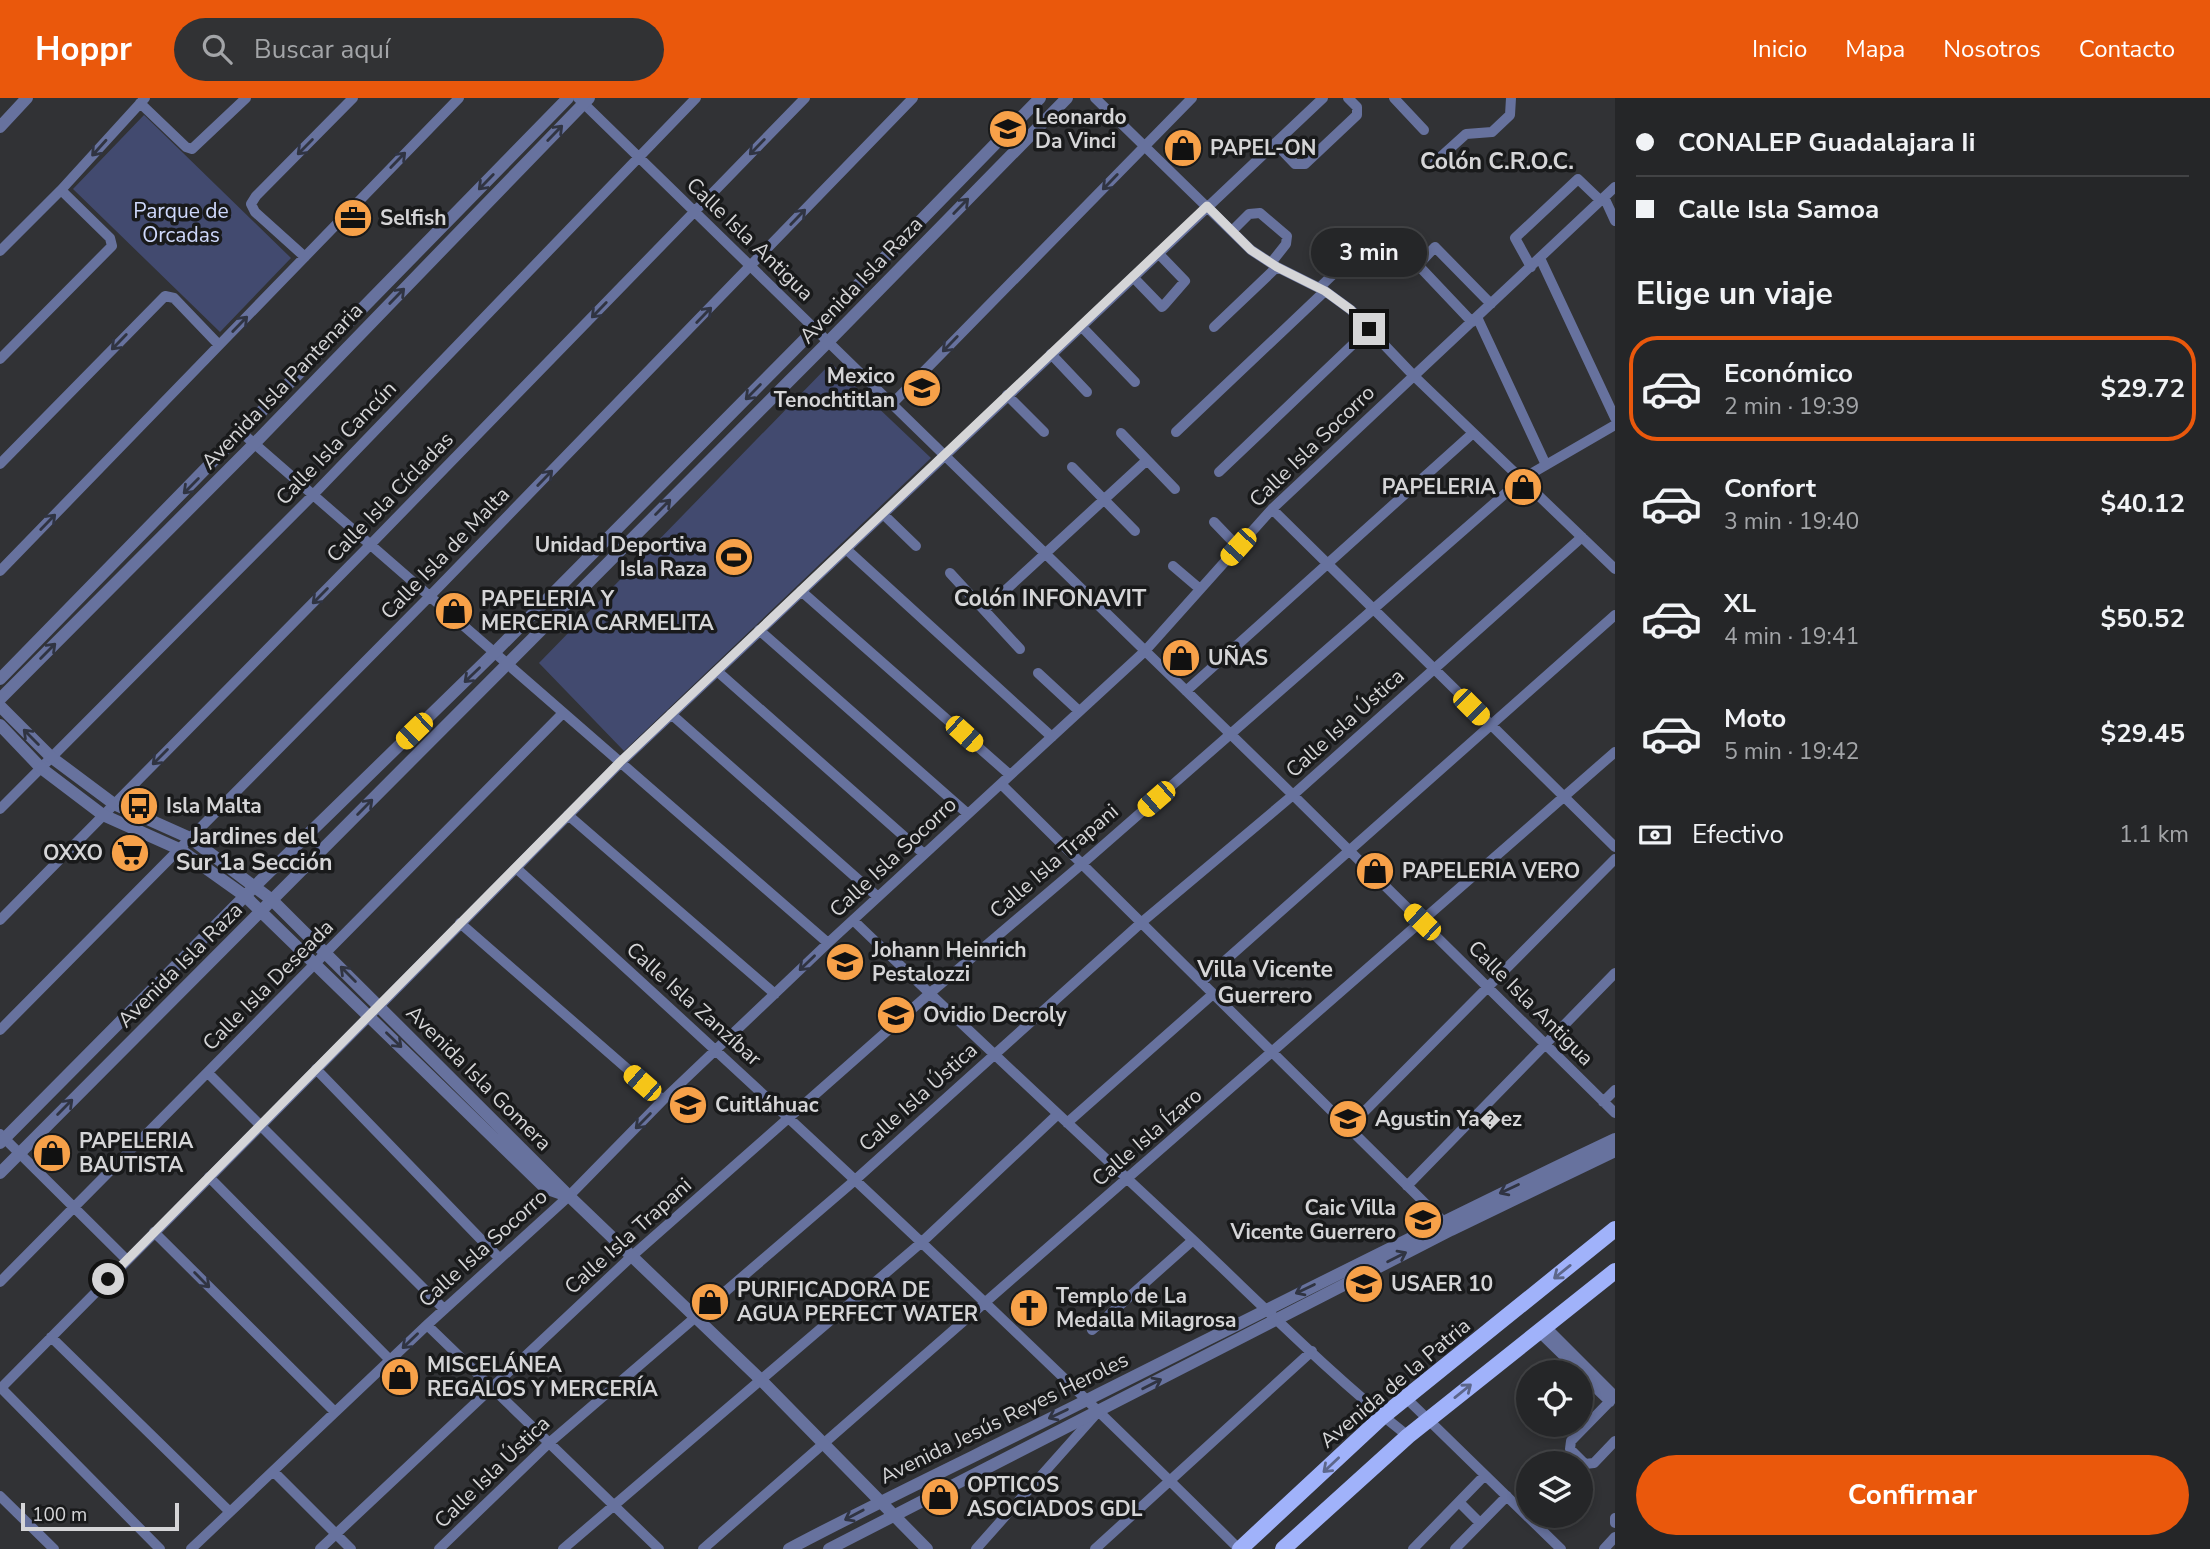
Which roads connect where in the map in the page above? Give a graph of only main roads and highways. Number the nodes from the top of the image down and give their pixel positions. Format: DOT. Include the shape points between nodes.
graph roads {
  1 [pos="1615,1229"];
  2 [pos="1615,1271"];
  3 [pos="1240,1549"];
  4 [pos="1283,1549"];
  1 -- 3 [label="main road, Avenida de la Patria, one-way" via="1382,1417"];
  4 -- 2 [label="main road, one-way" via="1408,1436"];
}
